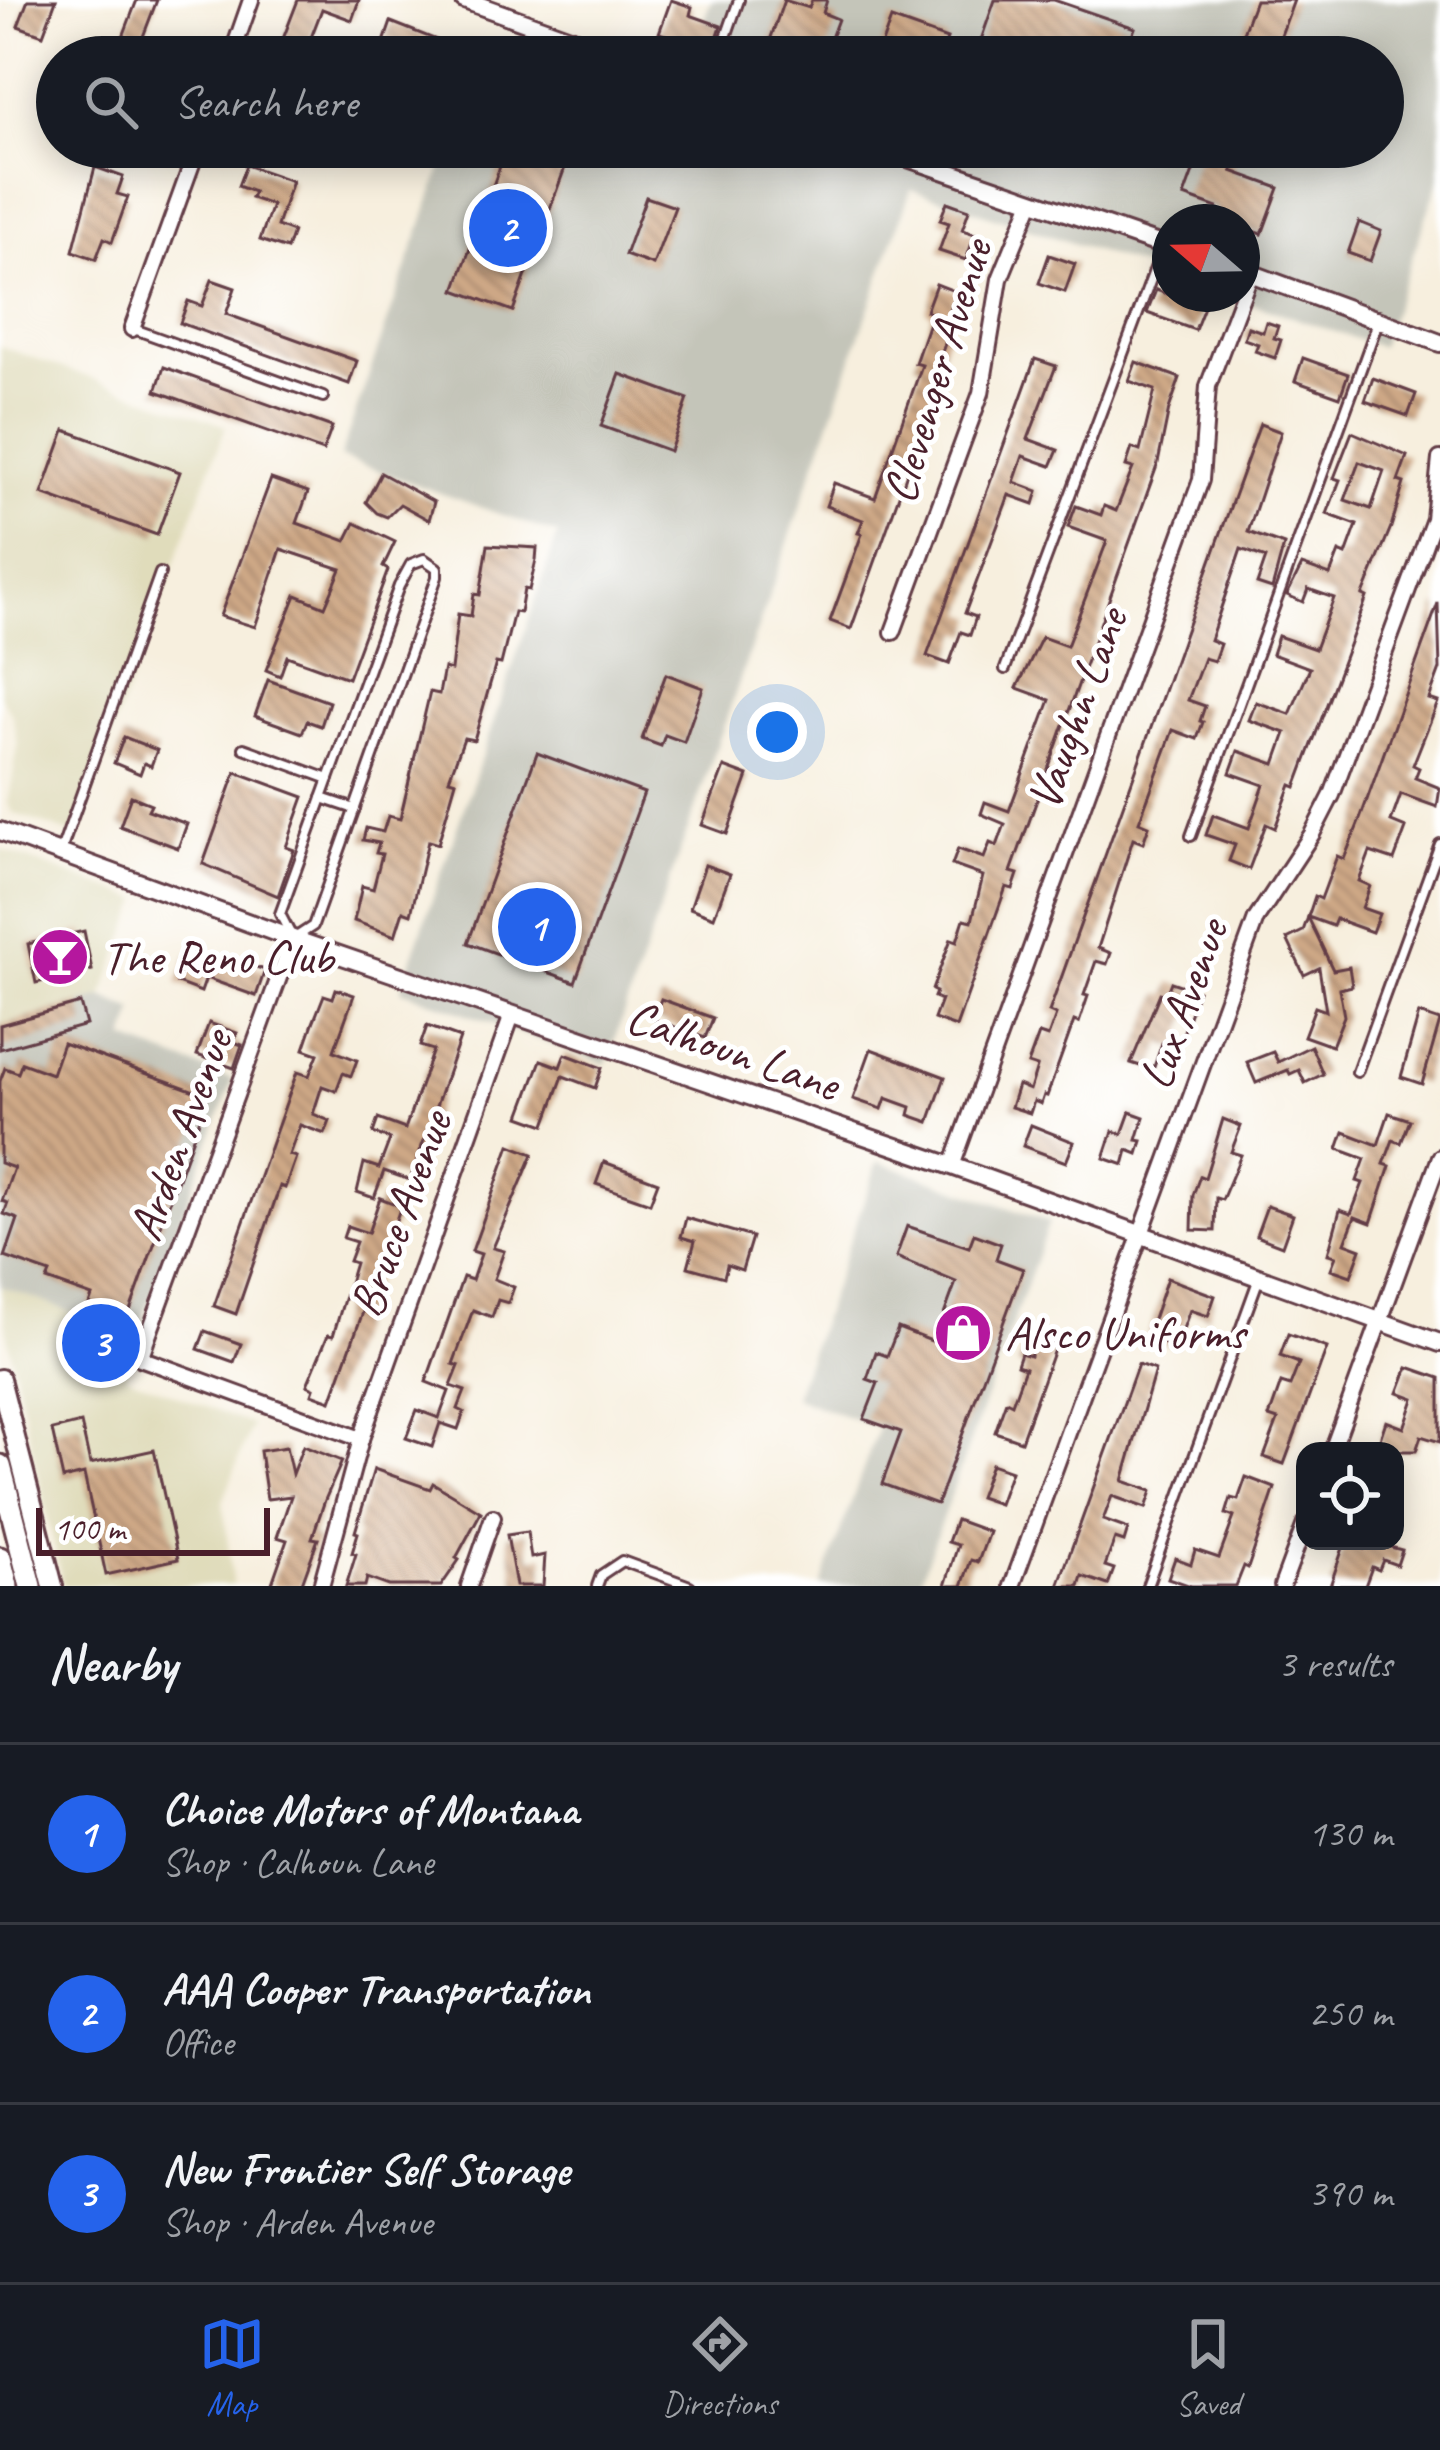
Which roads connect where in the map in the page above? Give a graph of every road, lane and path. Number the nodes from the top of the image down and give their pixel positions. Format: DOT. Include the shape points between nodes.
graph roads {
  1 [pos="251,0"];
  2 [pos="464,0"];
  3 [pos="739,0"];
  4 [pos="238,36"];
  5 [pos="564,36"];
  6 [pos="726,36"];
  7 [pos="190,168"];
  8 [pos="937,168"];
  9 [pos="1032,201"];
  10 [pos="1152,242"];
  11 [pos="1260,276"];
  12 [pos="1152,286"];
  13 [pos="1232,312"];
  14 [pos="1378,321"];
  15 [pos="132,328"];
  16 [pos="1440,343"];
  17 [pos="323,398"];
  18 [pos="1440,459"];
  19 [pos="160,573"];
  20 [pos="893,632"];
  21 [pos="1005,669"];
  22 [pos="244,748"];
  23 [pos="329,778"];
  24 [pos="322,797"];
  25 [pos="355,809"];
  26 [pos="0,830"];
  27 [pos="1191,836"];
  28 [pos="1440,844"];
  29 [pos="61,852"];
  30 [pos="293,939"];
  31 [pos="512,1015"];
  32 [pos="1357,1072"];
  33 [pos="1440,1157"];
  34 [pos="952,1166"];
  35 [pos="1140,1236"];
  36 [pos="1259,1278"];
  37 [pos="1380,1321"];
  38 [pos="1440,1343"];
  39 [pos="0,1378"];
  40 [pos="361,1439"];
  41 [pos="1335,1442"];
  42 [pos="0,1466"];
  43 [pos="494,1517"];
  44 [pos="1296,1548"];
  45 [pos="670,1583"];
  46 [pos="32,1586"];
  47 [pos="53,1586"];
  48 [pos="321,1586"];
  49 [pos="469,1586"];
  50 [pos="597,1586"];
  51 [pos="690,1586"];
  52 [pos="1012,1586"];
  53 [pos="1147,1586"];
  54 [pos="1282,1586"];
  1 -- 4 [label="street"];
  2 -- 5 [label="street"];
  3 -- 6 [label="lane"];
  7 -- 15 [label="street"];
  8 -- 9 [label="street"];
  9 -- 10 [label="street"];
  9 -- 20 [label="street, Clevenger Avenue" via="1000,279 981,393"];
  11 -- 14 [label="street"];
  12 -- 21 [label="lane"];
  13 -- 34 [label="street, Vaughn Lane" via="1208,386 1201,480"];
  14 -- 16 [label="street"];
  14 -- 27 [label="lane"];
  15 -- 17 [label="lane"];
  18 -- 35 [label="street, Lux Avenue" via="1434,519 1332,795 1256,919"];
  19 -- 29 [label="lane"];
  22 -- 23 [label="lane"];
  23 -- 24 [label="lane"];
  23 -- 25 [label="lane" via="405,571 418,560 432,563 437,577"];
  24 -- 25 [label="lane"];
  24 -- 30 [label="lane" via="280,914"];
  25 -- 30 [label="lane" via="313,926"];
  26 -- 29 [label="street, Calhoun Lane"];
  28 -- 32 [label="lane"];
  29 -- 30 [label="street, Calhoun Lane"];
  30 -- 31 [label="street, Calhoun Lane"];
  30 -- 40 [label="street, Arden Avenue" via="140,1358"];
  31 -- 34 [label="street, Calhoun Lane"];
  31 -- 40 [label="street, Bruce Avenue"];
  33 -- 37 [label="street"];
  34 -- 35 [label="street, Calhoun Lane"];
  35 -- 36 [label="street, Calhoun Lane"];
  35 -- 52 [label="street, Lux Avenue"];
  36 -- 37 [label="street, Calhoun Lane"];
  36 -- 53 [label="lane"];
  37 -- 38 [label="street, Calhoun Lane"];
  37 -- 41 [label="street"];
  39 -- 47 [label="main road"];
  40 -- 48 [label="street, Bruce Avenue"];
  42 -- 46 [label="main road"];
  43 -- 49 [label="street"];
  44 -- 54 [label="street"];
  45 -- 50 [label="lane" via="622,1561"];
  45 -- 51 [label="lane"];
}
